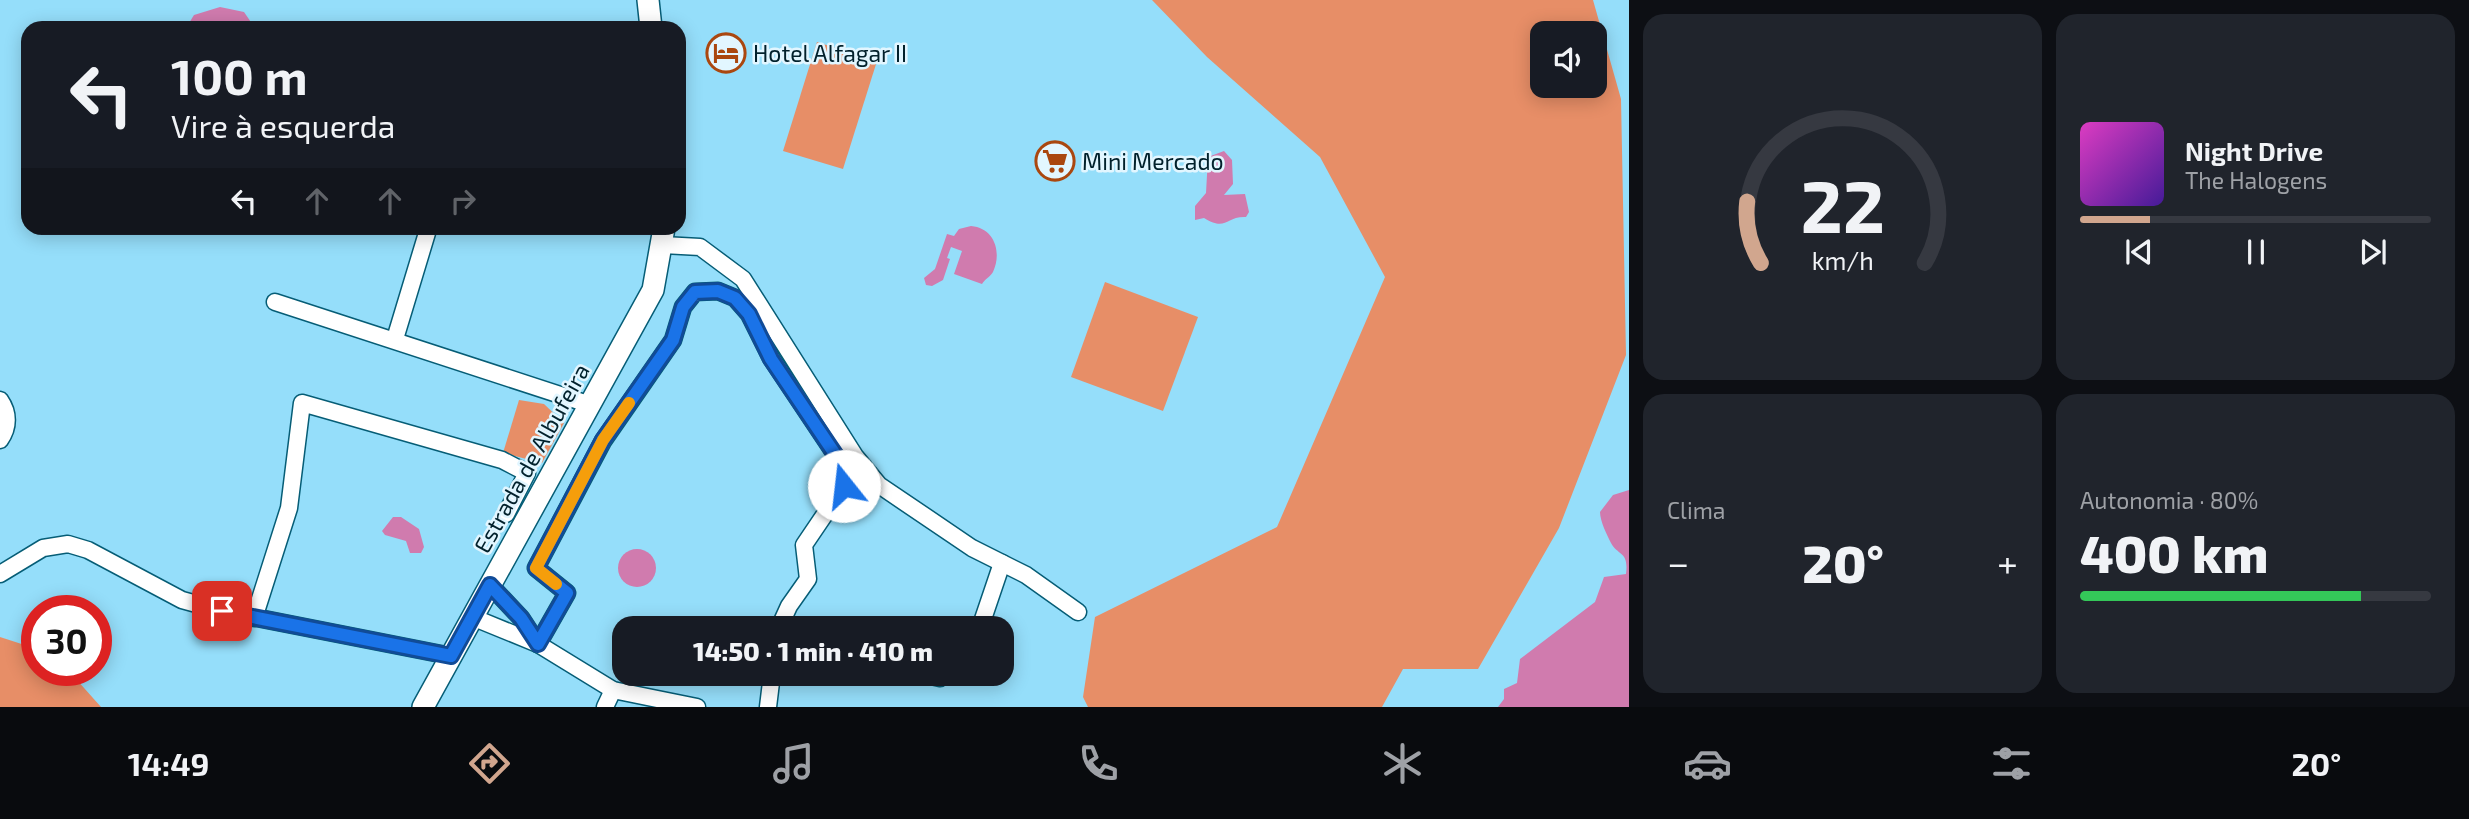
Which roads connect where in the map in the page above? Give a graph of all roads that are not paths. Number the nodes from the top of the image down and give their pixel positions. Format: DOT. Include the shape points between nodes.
graph roads {
  1 [pos="648,0"];
  2 [pos="650,21"];
  3 [pos="426,235"];
  4 [pos="663,236"];
  5 [pos="275,302"];
  6 [pos="395,339"];
  7 [pos="0,400"];
  8 [pos="591,405"];
  9 [pos="0,440"];
  10 [pos="506,514"];
  11 [pos="1002,563"];
  12 [pos="0,574"];
  13 [pos="490,585"];
  14 [pos="1078,612"];
  15 [pos="784,616"];
  16 [pos="984,616"];
  17 [pos="472,617"];
  18 [pos="254,618"];
  19 [pos="538,644"];
  20 [pos="451,656"];
  21 [pos="771,686"];
  22 [pos="613,690"];
  23 [pos="686,706"];
  24 [pos="423,707"];
  25 [pos="605,707"];
  26 [pos="768,707"];
  1 -- 2 [label="street"];
  3 -- 6 [label="street"];
  4 -- 8 [label="street, Estrada de Albufeira" via="653,290"];
  4 -- 11 [label="street" via="700,247 743,279 855,456 879,485"];
  5 -- 6 [label="street"];
  6 -- 8 [label="street"];
  7 -- 9 [label="street" via="8,423"];
  8 -- 13 [label="street, Estrada de Albufeira"];
  10 -- 18 [label="street" via="527,472 502,460 302,403 289,508"];
  11 -- 14 [label="street"];
  11 -- 16 [label="street"];
  12 -- 18 [label="street" via="43,548 68,544 182,600"];
  13 -- 17 [label="street, Estrada de Albufeira"];
  13 -- 19 [label="street"];
  15 -- 19 [label="street" via="807,579 804,545 844,486 845,469 771,359 749,314 735,298 718,291 695,292 683,307 673,340 603,440 536,568 567,593"];
  17 -- 19 [label="street"];
  17 -- 20 [label="street, Estrada de Albufeira"];
  18 -- 20 [label="street"];
  19 -- 22 [label="street"];
  20 -- 24 [label="street, Estrada de Albufeira"];
  21 -- 26 [label="street"];
  22 -- 23 [label="street"];
  22 -- 25 [label="street"];
}
